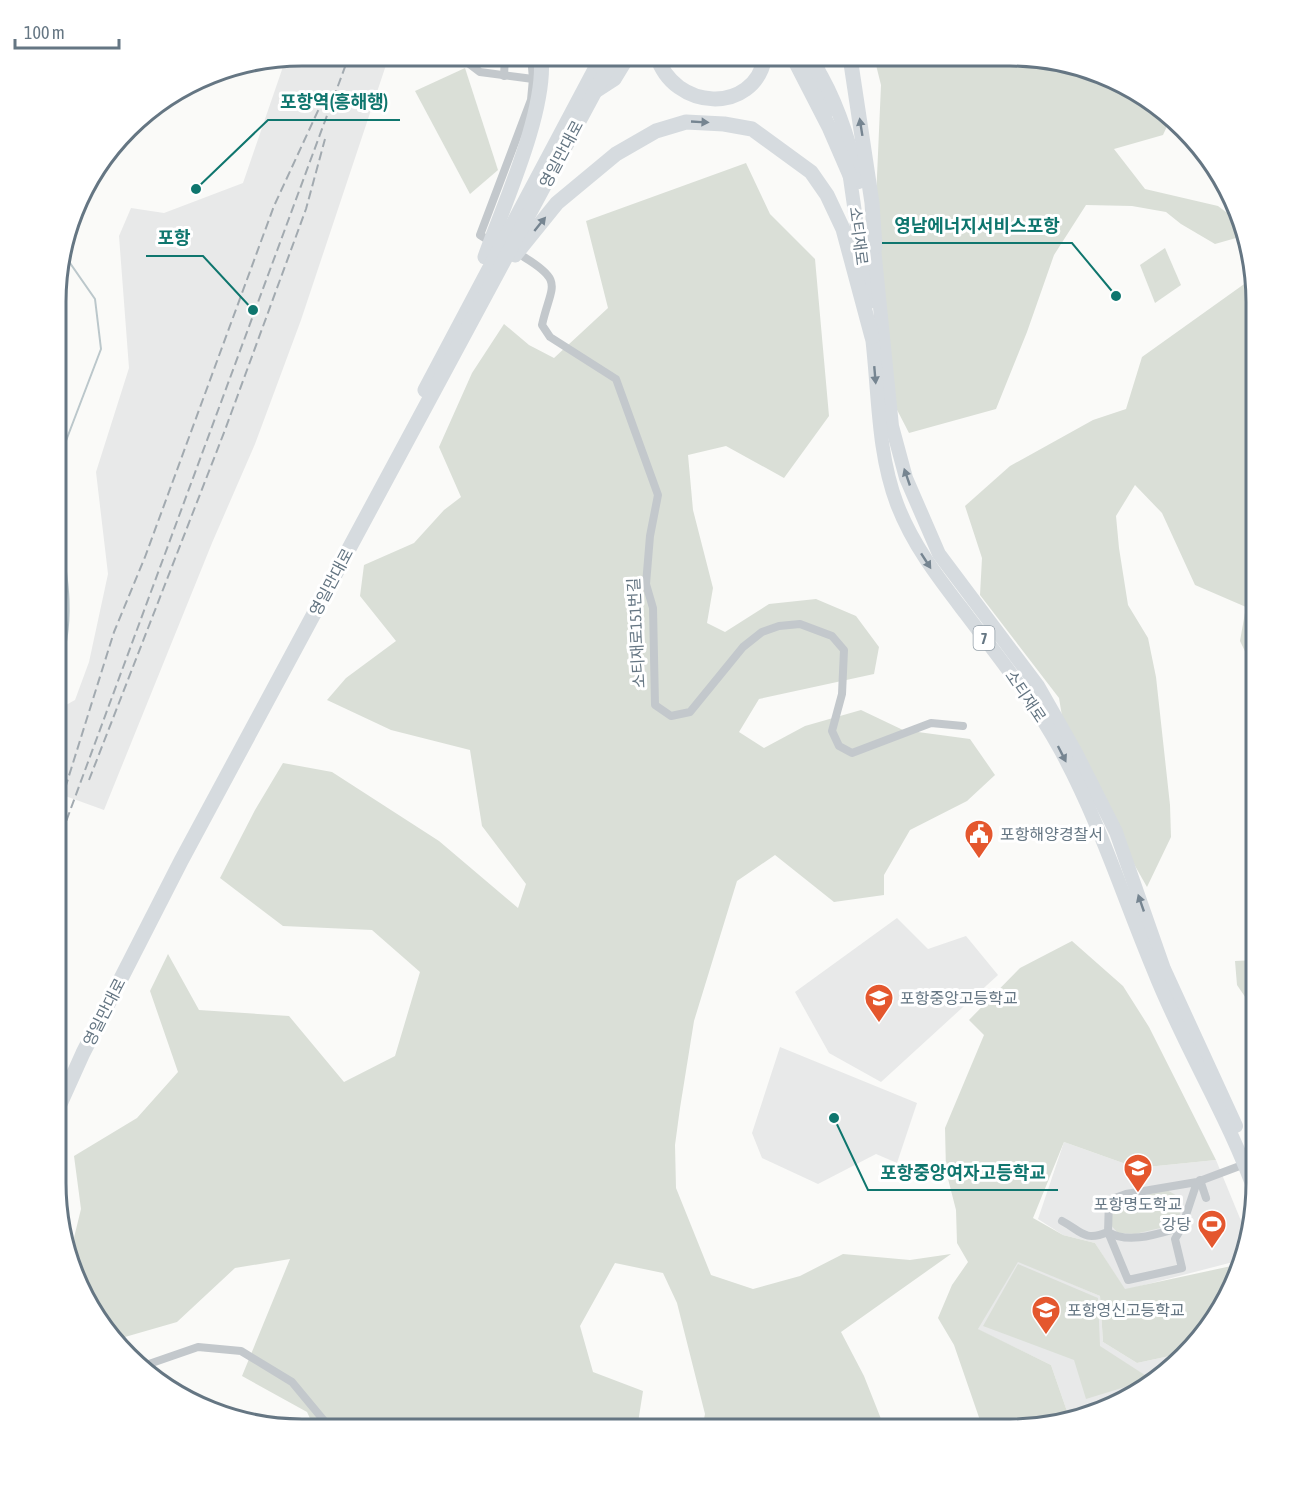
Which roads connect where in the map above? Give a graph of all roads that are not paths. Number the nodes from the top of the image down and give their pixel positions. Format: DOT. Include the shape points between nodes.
graph roads {
  1 [pos="472,66"];
  2 [pos="504,66"];
  3 [pos="532,66"];
  4 [pos="541,66"];
  5 [pos="595,66"];
  6 [pos="599,66"];
  7 [pos="607,66"];
  8 [pos="622,66"];
  9 [pos="661,66"];
  10 [pos="762,66"];
  11 [pos="798,66"];
  12 [pos="805,66"];
  13 [pos="818,66"];
  14 [pos="851,66"];
  15 [pos="504,76"];
  16 [pos="533,79"];
  17 [pos="591,89"];
  18 [pos="852,180"];
  19 [pos="488,240"];
  20 [pos="875,248"];
  21 [pos="524,257"];
  22 [pos="490,286"];
  23 [pos="465,311"];
  24 [pos="872,338"];
  25 [pos="963,726"];
  26 [pos="66,1072"];
  27 [pos="66,1092"];
  28 [pos="1246,1155"];
  29 [pos="1246,1157"];
  30 [pos="1246,1167"];
  31 [pos="1198,1181"];
  32 [pos="1206,1198"];
  33 [pos="1062,1221"];
  34 [pos="1182,1227"];
  35 [pos="1108,1232"];
  36 [pos="150,1364"];
  37 [pos="323,1419"];
  1 -- 15 [label="street" via="480,72"];
  2 -- 15 [label="street"];
  3 -- 16 [label="street"];
  4 -- 23 [label="highway" via="541,90 521,157"];
  5 -- 17 [label="highway"];
  6 -- 17 [label="highway, 영일만대로"];
  7 -- 17 [label="highway, 영일만대로"];
  8 -- 17 [label="highway" via="614,79"];
  9 -- 10 [label="highway" via="690,95 717,99 748,86"];
  11 -- 18 [label="highway"];
  12 -- 18 [label="main road, 소티재로 / 7" via="836,129"];
  13 -- 20 [label="main road, 소티재로 / 7" via="843,126"];
  20 -- 14 [label="highway, one-way"];
  15 -- 16 [label="street"];
  16 -- 19 [label="street" via="522,127 480,235"];
  17 -- 22 [label="highway, 영일만대로"];
  17 -- 23 [label="highway, 영일만대로"];
  18 -- 24 [label="main road, 소티재로 / 7"];
  28 -- 20 [label="main road, 소티재로 / 7, one-way" via="1164,969 1116,832 1038,686 939,554 906,478 892,426"];
  21 -- 25 [label="street, 소티재로151번길" via="550,275 554,288 542,325 550,337 604,369 619,385 658,495 646,584 653,608 655,705 671,716 690,712 742,647 762,632 800,624 832,636 844,650 842,694 832,731 839,746 852,753 932,723"];
  22 -- 24 [label="highway, one-way" via="557,203 616,154 656,131 686,122 724,124 752,129 811,171 843,229"];
  22 -- 27 [label="highway, 영일만대로" via="153,914"];
  23 -- 26 [label="highway, 영일만대로" via="136,928"];
  24 -- 29 [label="main road, 소티재로 / 7, one-way" via="882,456 897,506 925,560 1030,698 1060,749 1098,826 1154,973 1197,1068"];
  30 -- 31 [label="street"];
  31 -- 32 [label="street"];
  31 -- 34 [label="street"];
  31 -- 35 [label="street" via="1109,1200"];
  33 -- 35 [label="street" via="1079,1234 1099,1236"];
  34 -- 35 [label="street" via="1139,1237 1116,1237"];
  34 -- 35 [label="street" via="1175,1239 1182,1268 1128,1280"];
  36 -- 37 [label="street" via="198,1347 242,1351 292,1382"];
}
